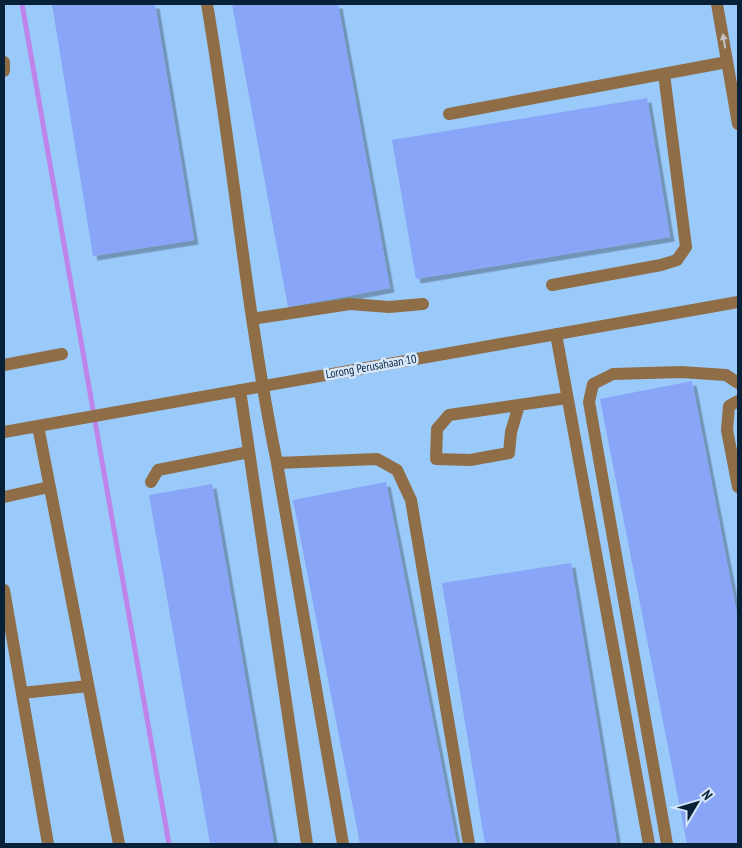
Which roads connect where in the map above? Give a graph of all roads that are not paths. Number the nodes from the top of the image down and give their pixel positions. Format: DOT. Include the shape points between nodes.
graph roads {
  1 [pos="207,4"];
  2 [pos="717,4"];
  3 [pos="4,62"];
  4 [pos="727,62"];
  5 [pos="4,70"];
  6 [pos="664,74"];
  7 [pos="449,114"];
  8 [pos="738,124"];
  9 [pos="552,285"];
  10 [pos="738,302"];
  11 [pos="424,304"];
  12 [pos="252,319"];
  13 [pos="556,334"];
  14 [pos="62,354"];
  15 [pos="4,365"];
  16 [pos="738,383"];
  17 [pos="262,385"];
  18 [pos="240,390"];
  19 [pos="567,398"];
  20 [pos="738,402"];
  21 [pos="519,405"];
  22 [pos="38,426"];
  23 [pos="4,432"];
  24 [pos="249,452"];
  25 [pos="278,463"];
  26 [pos="151,482"];
  27 [pos="738,486"];
  28 [pos="49,487"];
  29 [pos="4,497"];
  30 [pos="4,590"];
  31 [pos="88,686"];
  32 [pos="22,693"];
  33 [pos="48,844"];
  34 [pos="119,844"];
  35 [pos="307,844"];
  36 [pos="343,844"];
  37 [pos="469,844"];
  38 [pos="649,844"];
  39 [pos="667,844"];
  1 -- 12 [label="street"];
  4 -- 2 [label="street, one-way"];
  3 -- 5 [label="street"];
  4 -- 6 [label="street"];
  4 -- 8 [label="street"];
  6 -- 7 [label="street"];
  6 -- 9 [label="street" via="686,247 677,260 660,265"];
  10 -- 13 [label="street, Lorong Perusahaan 10"];
  11 -- 12 [label="street" via="389,307 350,304"];
  12 -- 17 [label="street"];
  13 -- 17 [label="street, Lorong Perusahaan 10"];
  13 -- 19 [label="street"];
  14 -- 15 [label="street"];
  16 -- 39 [label="street" via="726,375 681,372 614,374 592,384 589,402"];
  17 -- 18 [label="street, Lorong Perusahaan 10"];
  17 -- 25 [label="street"];
  18 -- 22 [label="street, Lorong Perusahaan 10"];
  18 -- 24 [label="street"];
  19 -- 21 [label="street"];
  19 -- 38 [label="street"];
  20 -- 27 [label="street" via="729,406 727,430"];
  21 -- 21 [label="street" via="449,415 438,429 436,459 470,460 509,453"];
  22 -- 23 [label="street, Lorong Perusahaan 10"];
  22 -- 28 [label="street"];
  24 -- 26 [label="street" via="158,470"];
  24 -- 35 [label="street"];
  25 -- 36 [label="street"];
  25 -- 37 [label="street" via="377,459 397,470 411,500"];
  28 -- 29 [label="street"];
  28 -- 31 [label="street"];
  30 -- 32 [label="street"];
  31 -- 32 [label="street"];
  31 -- 34 [label="street"];
  32 -- 33 [label="street"];
}
